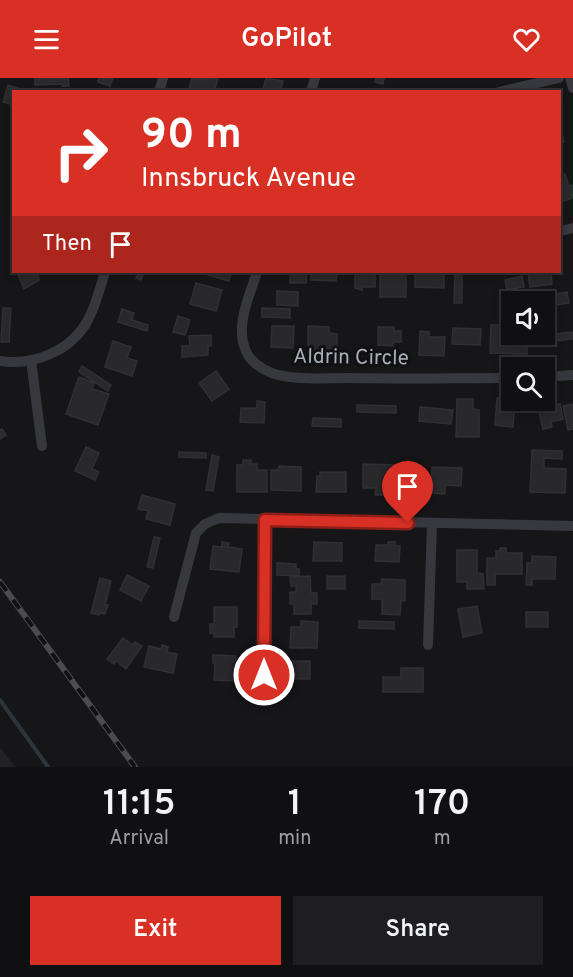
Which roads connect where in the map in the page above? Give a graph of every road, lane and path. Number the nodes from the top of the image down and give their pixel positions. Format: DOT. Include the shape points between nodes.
graph roads {
  1 [pos="559,78"];
  2 [pos="570,78"];
  3 [pos="573,88"];
  4 [pos="508,90"];
  5 [pos="105,273"];
  6 [pos="256,273"];
  7 [pos="31,360"];
  8 [pos="0,361"];
  9 [pos="573,375"];
  10 [pos="555,376"];
  11 [pos="501,378"];
  12 [pos="42,446"];
  13 [pos="265,520"];
  14 [pos="432,524"];
  15 [pos="573,526"];
  16 [pos="174,616"];
  17 [pos="428,645"];
  18 [pos="264,675"];
  1 -- 4 [label="street"];
  2 -- 3 [label="street"];
  5 -- 7 [label="street" via="77,336 59,350"];
  6 -- 11 [label="street, Aldrin Circle" via="243,323 243,343 255,363 276,374"];
  7 -- 8 [label="street"];
  7 -- 12 [label="street"];
  9 -- 10 [label="street"];
  13 -- 14 [label="street"];
  13 -- 16 [label="street" via="219,518 200,528 193,541"];
  13 -- 18 [label="street"];
  14 -- 15 [label="street"];
  14 -- 17 [label="street"];
}
